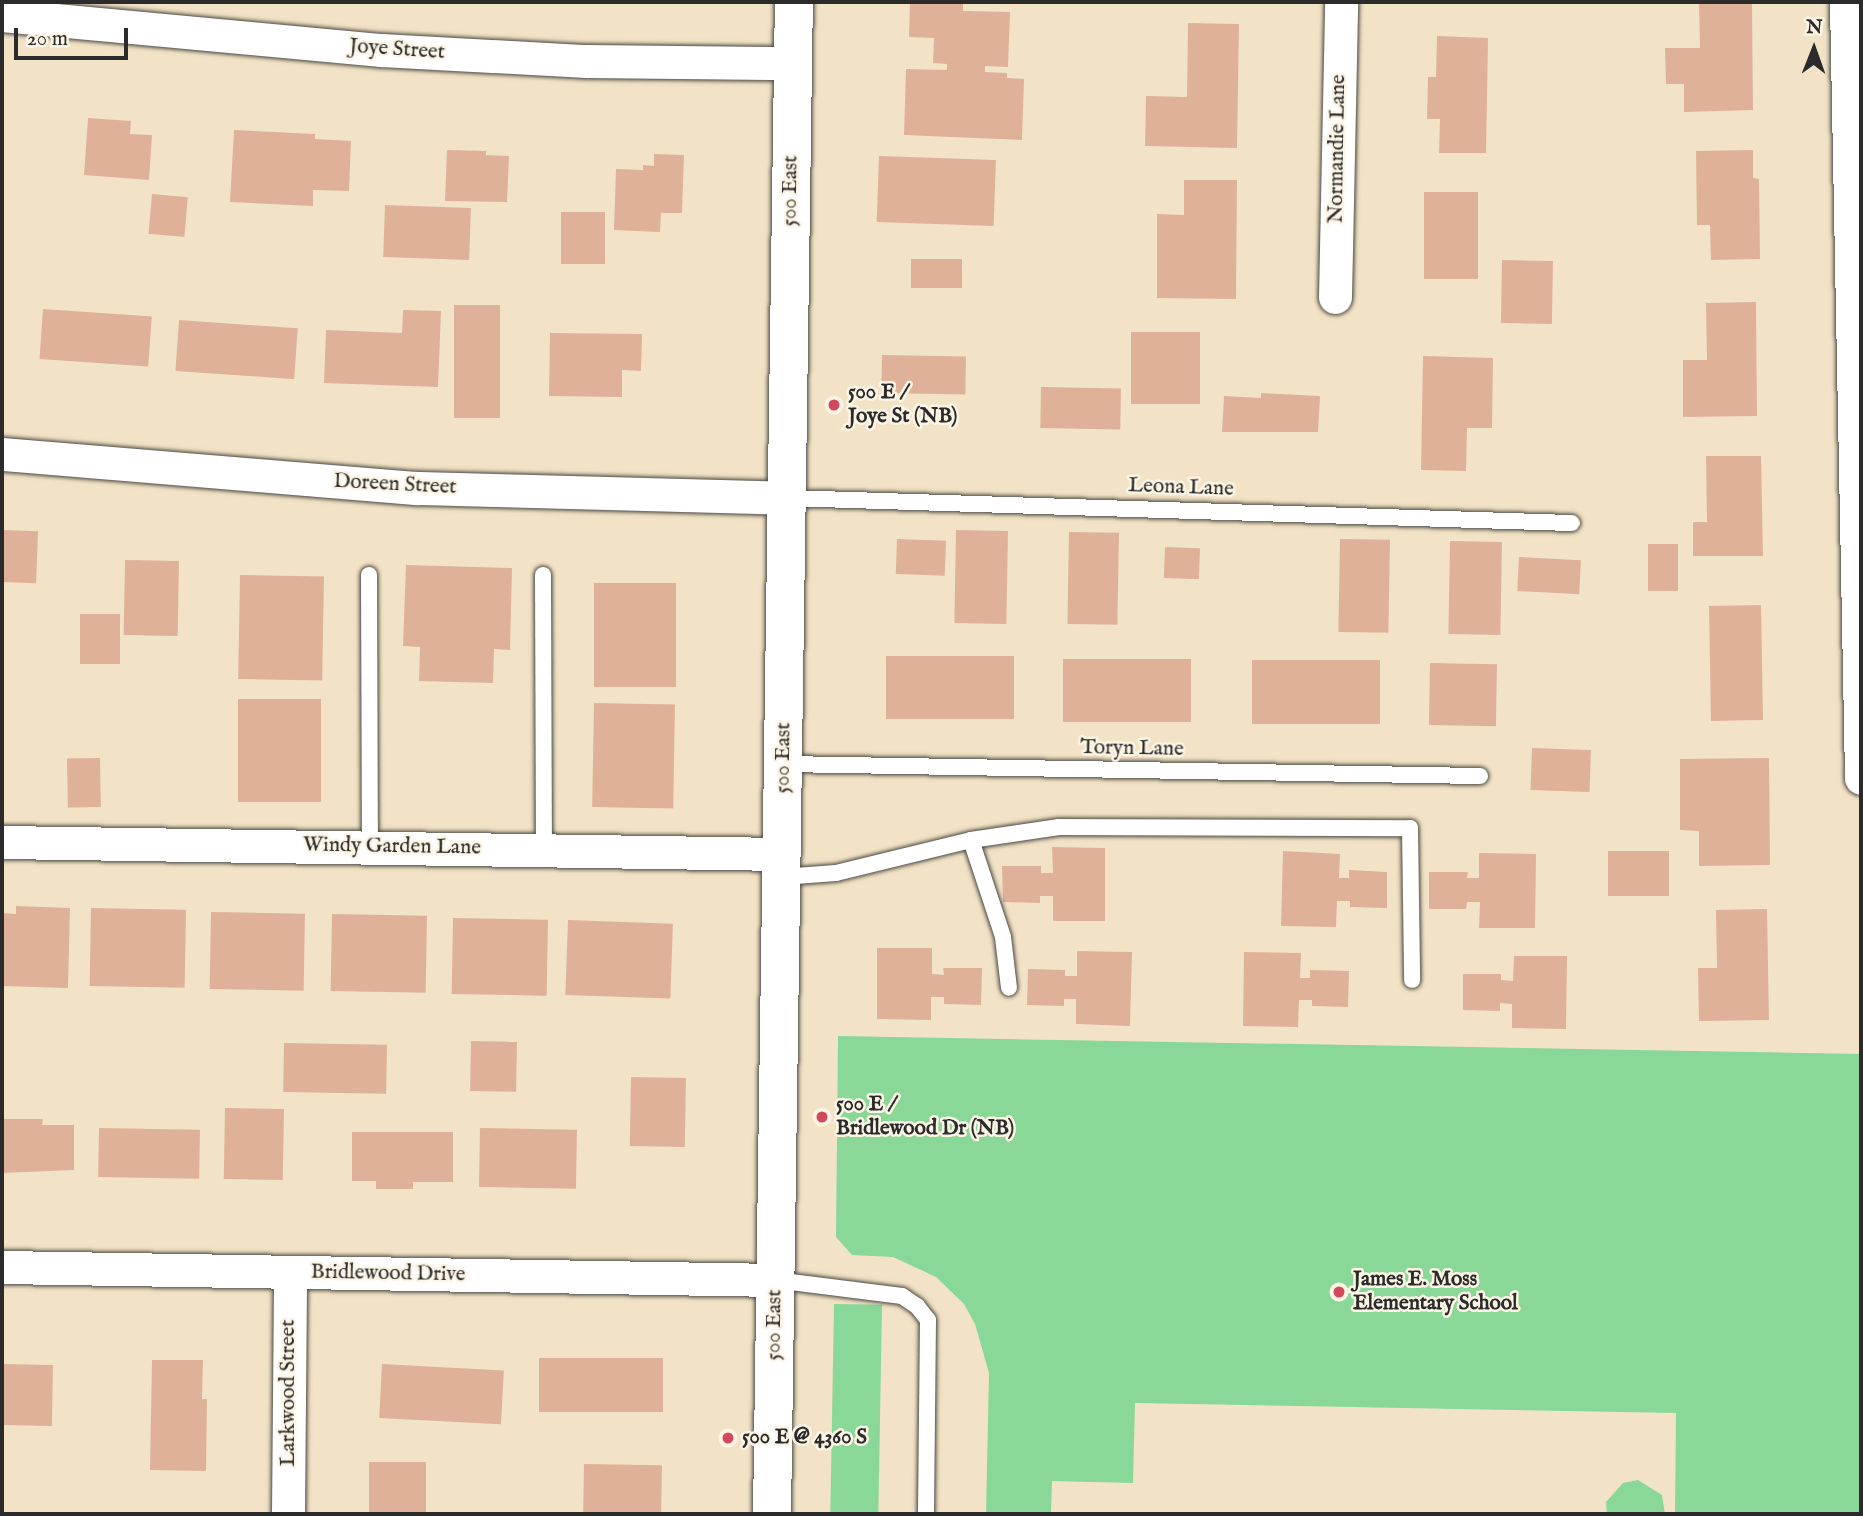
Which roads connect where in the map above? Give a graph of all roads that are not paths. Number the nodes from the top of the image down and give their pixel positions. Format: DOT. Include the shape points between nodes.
graph roads {
  1 [pos="794,2"];
  2 [pos="1341,2"];
  3 [pos="1846,2"];
  4 [pos="2,15"];
  5 [pos="793,63"];
  6 [pos="1335,297"];
  7 [pos="2,454"];
  8 [pos="788,498"];
  9 [pos="1572,523"];
  10 [pos="369,575"];
  11 [pos="543,575"];
  12 [pos="1860,600"];
  13 [pos="784,764"];
  14 [pos="1480,776"];
  15 [pos="1861,778"];
  16 [pos="971,840"];
  17 [pos="2,842"];
  18 [pos="370,847"];
  19 [pos="544,849"];
  20 [pos="782,866"];
  21 [pos="1412,980"];
  22 [pos="1009,988"];
  23 [pos="2,1267"];
  24 [pos="290,1272"];
  25 [pos="775,1280"];
  26 [pos="288,1514"];
  27 [pos="772,1514"];
  28 [pos="926,1514"];
  1 -- 5 [label="street, 500 East"];
  2 -- 6 [label="street, Normandie Lane"];
  3 -- 12 [label="street"];
  4 -- 5 [label="street, Joye Street" via="381,50 587,61"];
  5 -- 8 [label="street, 500 East"];
  7 -- 8 [label="street, Doreen Street" via="417,488"];
  8 -- 9 [label="lane, Leona Lane"];
  8 -- 13 [label="street, 500 East"];
  10 -- 18 [label="lane"];
  11 -- 19 [label="lane"];
  12 -- 15 [label="street"];
  13 -- 14 [label="lane, Toryn Lane"];
  13 -- 20 [label="street, 500 East"];
  16 -- 20 [label="lane" via="836,873"];
  16 -- 21 [label="lane" via="1059,827 1410,828"];
  16 -- 22 [label="lane" via="1003,937"];
  17 -- 18 [label="street, Windy Garden Lane"];
  18 -- 19 [label="street, Windy Garden Lane"];
  19 -- 20 [label="street, Windy Garden Lane"];
  20 -- 25 [label="street, 500 East"];
  23 -- 24 [label="street, Bridlewood Drive"];
  24 -- 25 [label="street, Bridlewood Drive"];
  24 -- 26 [label="street, Larkwood Street"];
  25 -- 27 [label="street, 500 East"];
  25 -- 28 [label="lane" via="902,1296 928,1320"];
}
